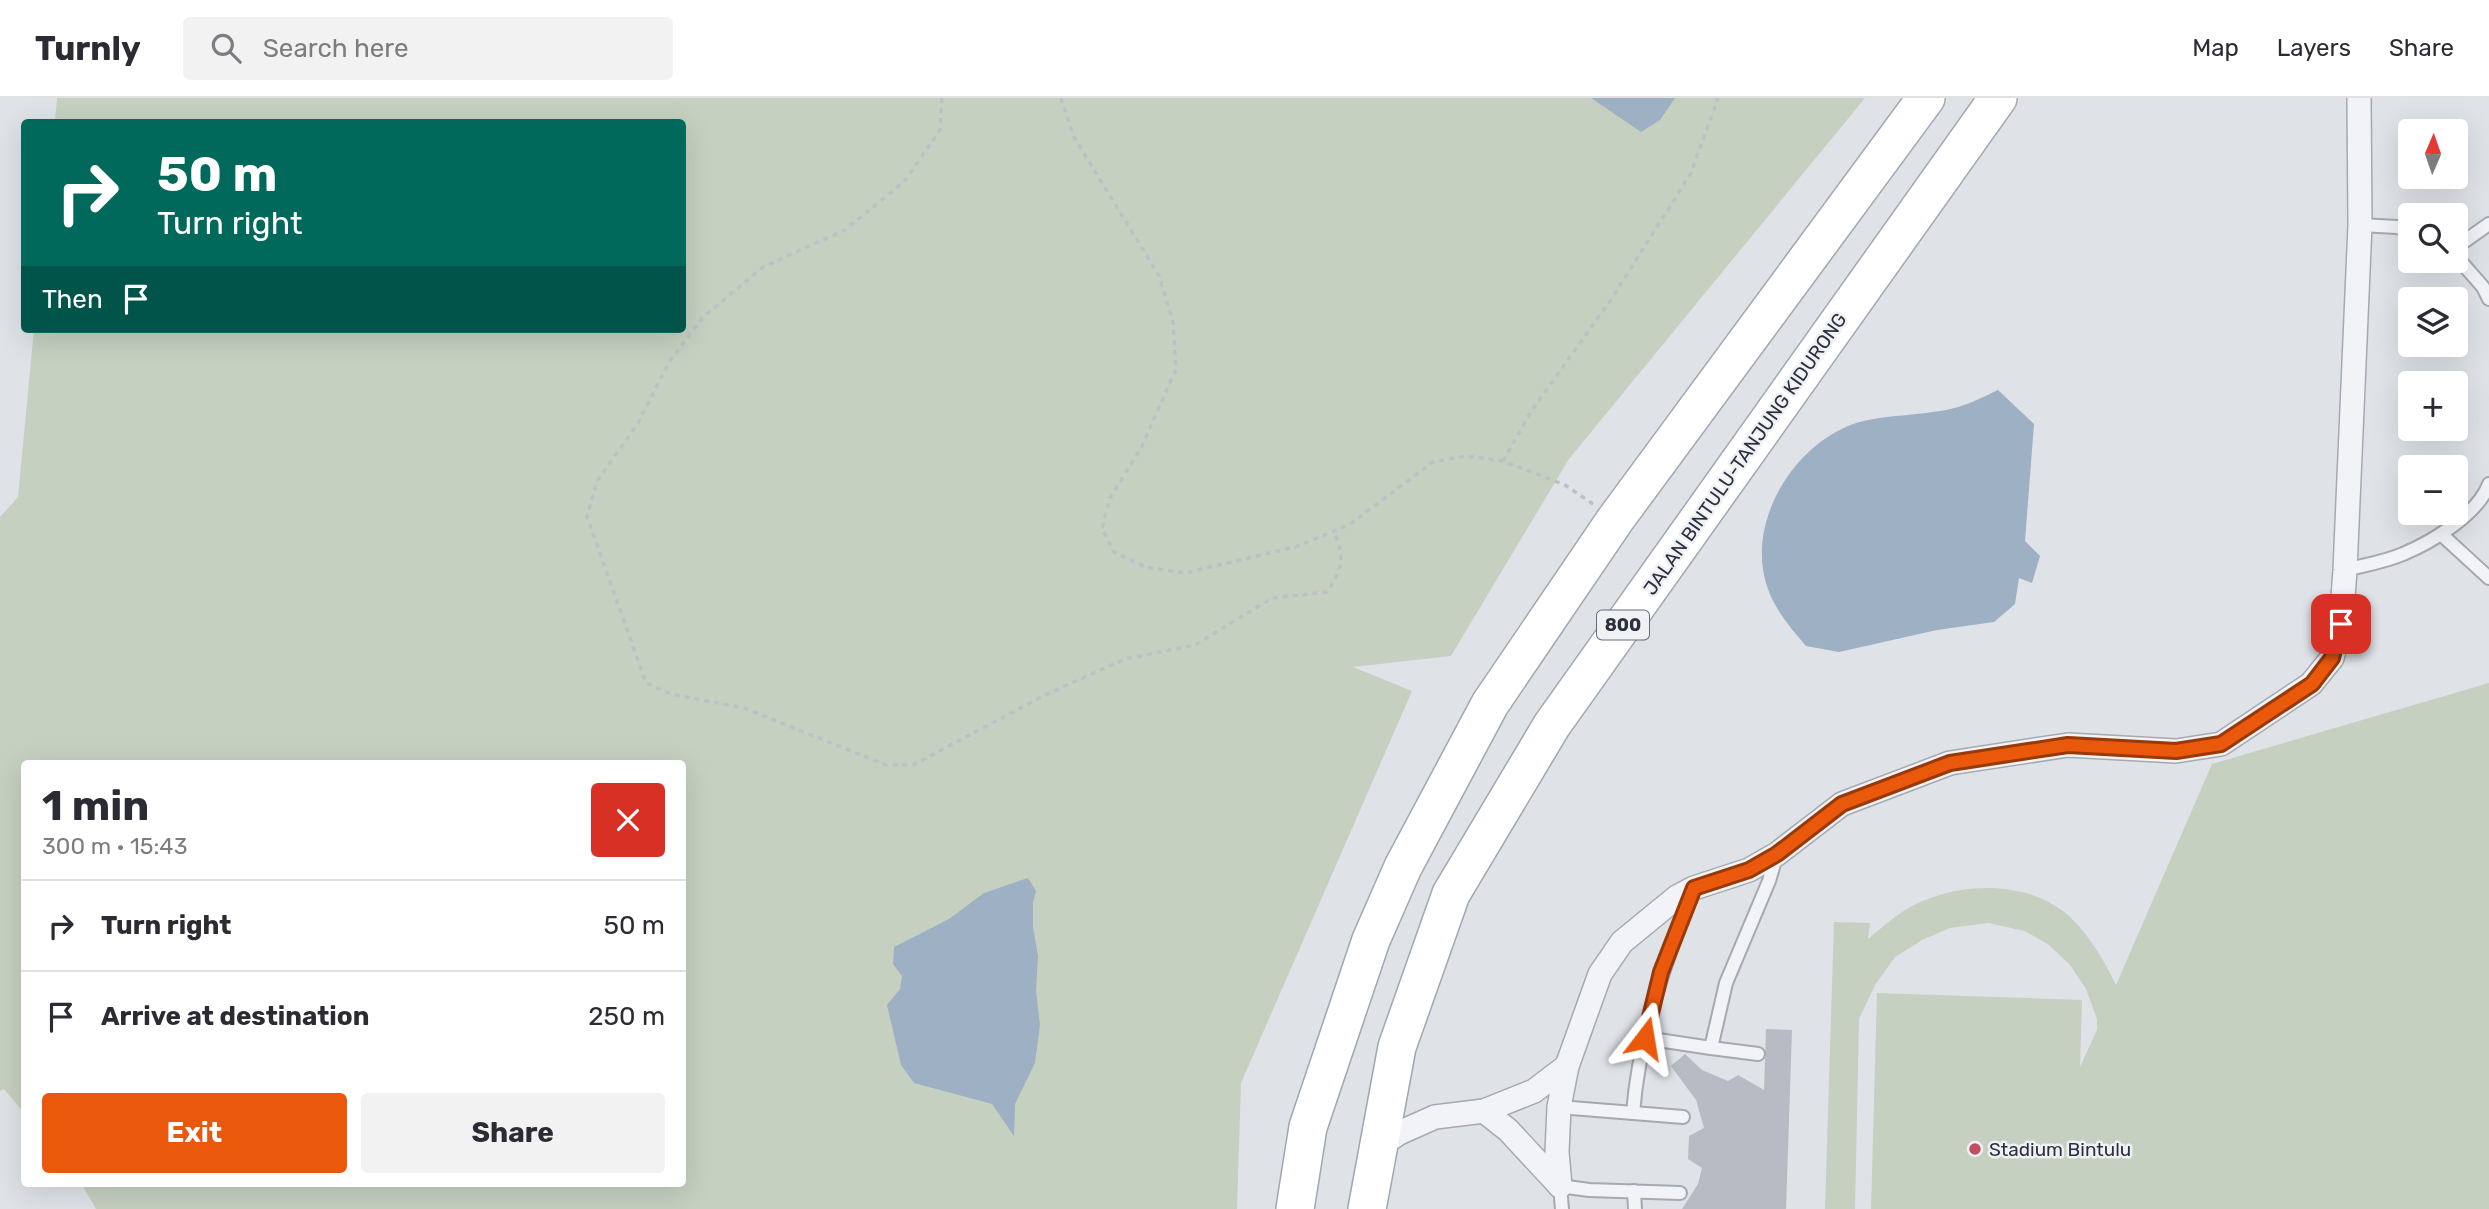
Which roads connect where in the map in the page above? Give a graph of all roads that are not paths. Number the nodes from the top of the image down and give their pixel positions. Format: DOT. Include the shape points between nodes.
graph roads {
  1 [pos="1926,98"];
  2 [pos="1998,98"];
  3 [pos="2358,98"];
  4 [pos="2360,225"];
  5 [pos="2489,225"];
  6 [pos="2398,227"];
  7 [pos="2468,239"];
  8 [pos="2468,270"];
  9 [pos="2489,299"];
  10 [pos="2489,484"];
  11 [pos="2441,534"];
  12 [pos="2345,570"];
  13 [pos="2489,578"];
  14 [pos="1777,854"];
  15 [pos="1694,888"];
  16 [pos="1645,1038"];
  17 [pos="1711,1048"];
  18 [pos="1758,1054"];
  19 [pos="1567,1066"];
  20 [pos="1559,1107"];
  21 [pos="1484,1111"];
  22 [pos="1633,1113"];
  23 [pos="1683,1117"];
  24 [pos="1380,1146"];
  25 [pos="1634,1191"];
  26 [pos="1680,1193"];
  27 [pos="1561,1198"];
  28 [pos="1295,1209"];
  29 [pos="1367,1209"];
  30 [pos="1635,1209"];
  1 -- 28 [label="main road" via="1615,520 1490,704 1403,867 1371,940 1308,1127"];
  2 -- 24 [label="main road, JALAN BINTULU-TANJUNG KIDURONG / 800" via="1552,725 1451,894 1397,1046"];
  3 -- 4 [label="street"];
  4 -- 6 [label="lane"];
  4 -- 12 [label="street"];
  5 -- 7 [label="lane"];
  8 -- 9 [label="lane"];
  10 -- 11 [label="lane" via="2485,495"];
  11 -- 12 [label="lane" via="2401,555"];
  11 -- 13 [label="lane"];
  12 -- 14 [label="street" via="2341,624 2332,658 2312,684 2221,744 2176,751 2068,745 1950,763 1842,804"];
  14 -- 15 [label="street" via="1749,870"];
  14 -- 17 [label="lane" via="1726,983"];
  15 -- 16 [label="lane" via="1661,972"];
  15 -- 19 [label="street" via="1622,942 1600,974"];
  16 -- 17 [label="lane"];
  16 -- 22 [label="lane"];
  17 -- 18 [label="lane"];
  19 -- 20 [label="street"];
  19 -- 21 [label="street" via="1534,1091"];
  20 -- 22 [label="lane"];
  20 -- 27 [label="street" via="1556,1152"];
  21 -- 24 [label="street" via="1435,1117"];
  21 -- 27 [label="street" via="1508,1130"];
  22 -- 23 [label="lane"];
  24 -- 29 [label="main road, JALAN BINTULU-TANJUNG KIDURONG / 800"];
  25 -- 26 [label="lane"];
  25 -- 27 [label="lane"];
  25 -- 30 [label="lane"];
}
